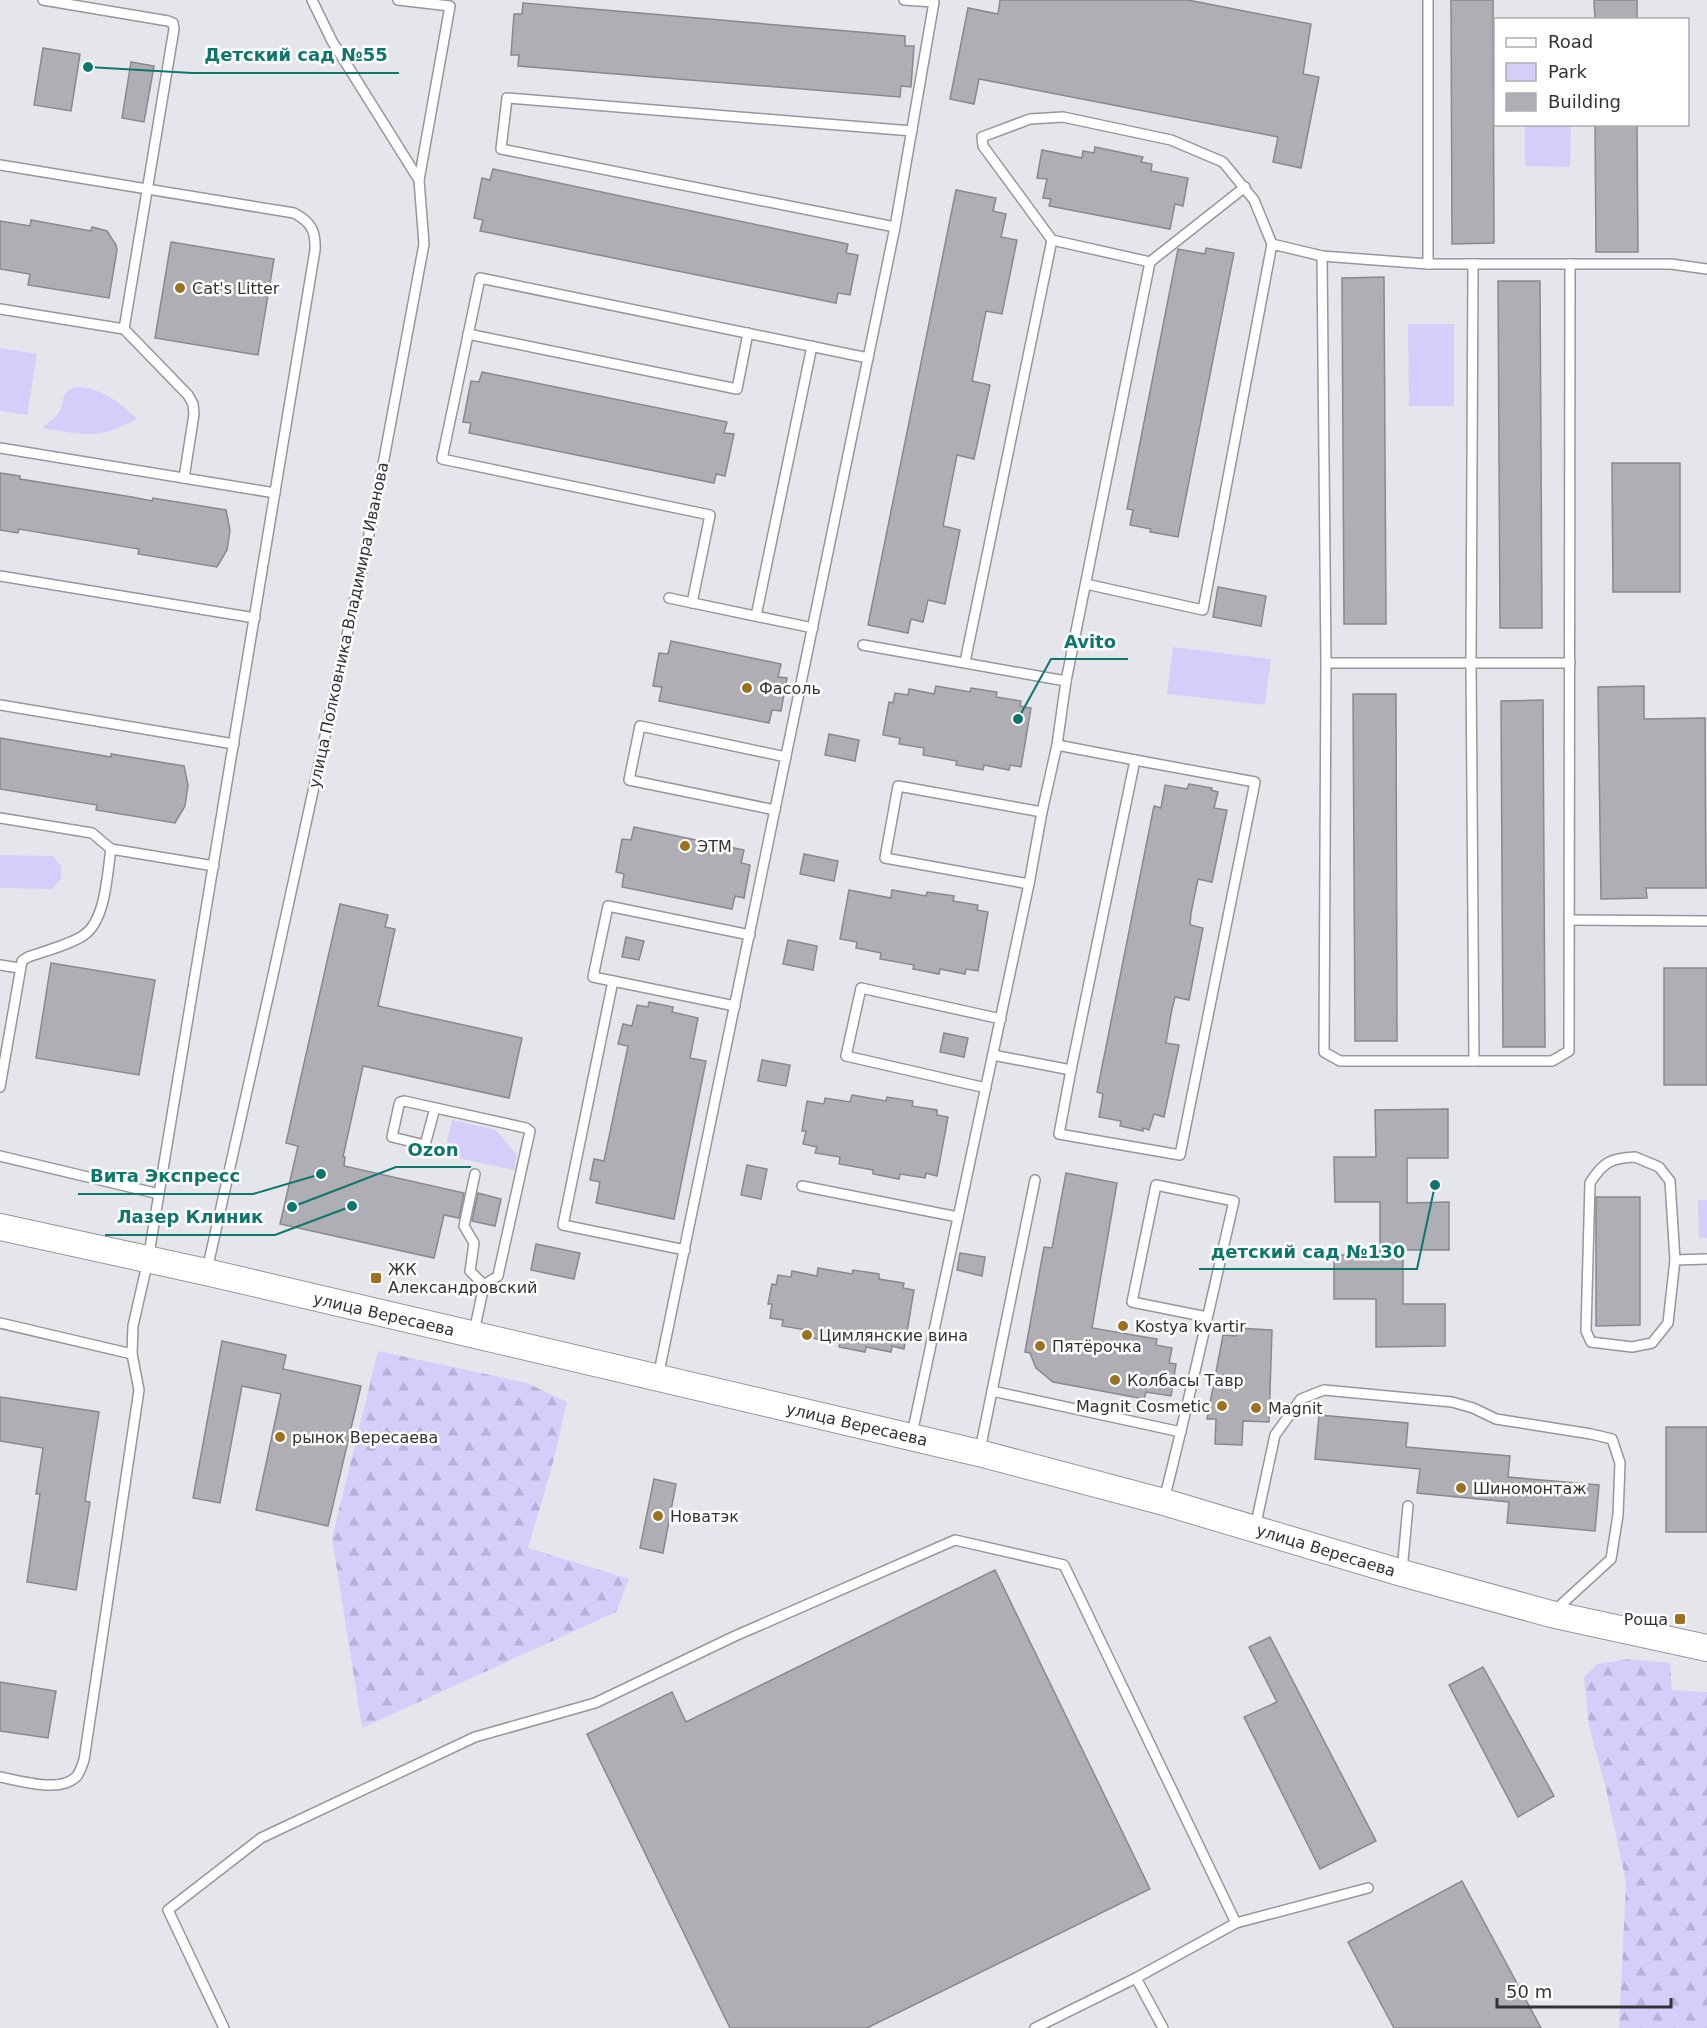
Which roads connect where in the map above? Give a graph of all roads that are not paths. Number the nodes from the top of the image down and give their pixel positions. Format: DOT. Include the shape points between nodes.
graph roads {
  1 [pos="44,0"];
  2 [pos="312,0"];
  3 [pos="398,0"];
  4 [pos="904,0"];
  5 [pos="1428,0"];
  6 [pos="912,130"];
  7 [pos="0,165"];
  8 [pos="419,180"];
  9 [pos="1245,186"];
  10 [pos="147,189"];
  11 [pos="895,227"];
  12 [pos="1052,240"];
  13 [pos="1272,244"];
  14 [pos="1322,256"];
  15 [pos="1150,262"];
  16 [pos="1428,264"];
  17 [pos="1473,264"];
  18 [pos="1570,264"];
  19 [pos="1707,269"];
  20 [pos="0,309"];
  21 [pos="124,329"];
  22 [pos="748,333"];
  23 [pos="468,334"];
  24 [pos="812,346"];
  25 [pos="868,358"];
  26 [pos="0,447"];
  27 [pos="184,478"];
  28 [pos="275,493"];
  29 [pos="0,576"];
  30 [pos="1086,584"];
  31 [pos="669,598"];
  32 [pos="692,603"];
  33 [pos="756,616"];
  34 [pos="255,618"];
  35 [pos="813,628"];
  36 [pos="863,645"];
  37 [pos="964,662"];
  38 [pos="1471,662"];
  39 [pos="1326,663"];
  40 [pos="1570,663"];
  41 [pos="1066,681"];
  42 [pos="0,705"];
  43 [pos="234,744"];
  44 [pos="1057,745"];
  45 [pos="786,756"];
  46 [pos="1135,760"];
  47 [pos="775,810"];
  48 [pos="1042,812"];
  49 [pos="0,818"];
  50 [pos="111,849"];
  51 [pos="214,866"];
  52 [pos="1029,884"];
  53 [pos="1569,920"];
  54 [pos="1707,921"];
  55 [pos="750,935"];
  56 [pos="0,965"];
  57 [pos="20,968"];
  58 [pos="613,981"];
  59 [pos="735,1006"];
  60 [pos="1001,1019"];
  61 [pos="993,1055"];
  62 [pos="1474,1061"];
  63 [pos="1071,1071"];
  64 [pos="0,1087"];
  65 [pos="986,1088"];
  66 [pos="435,1108"];
  67 [pos="0,1156"];
  68 [pos="475,1174"];
  69 [pos="1035,1180"];
  70 [pos="802,1186"];
  71 [pos="159,1194"];
  72 [pos="958,1217"];
  73 [pos="0,1227"];
  74 [pos="685,1250"];
  75 [pos="1707,1259"];
  76 [pos="148,1260"];
  77 [pos="1675,1260"];
  78 [pos="206,1272"];
  79 [pos="484,1285"];
  80 [pos="1208,1317"];
  81 [pos="0,1323"];
  82 [pos="473,1335"];
  83 [pos="132,1354"];
  84 [pos="658,1377"];
  85 [pos="992,1391"];
  86 [pos="1181,1432"];
  87 [pos="912,1436"];
  88 [pos="980,1453"];
  89 [pos="1164,1503"];
  90 [pos="1408,1506"];
  91 [pos="1255,1528"];
  92 [pos="1402,1573"];
  93 [pos="1551,1614"];
  94 [pos="1707,1648"];
  95 [pos="0,1777"];
  96 [pos="1368,1888"];
  97 [pos="1236,1923"];
  98 [pos="1136,1978"];
  99 [pos="224,2028"];
  100 [pos="1035,2028"];
  101 [pos="1163,2028"];
  1 -- 10 [label="lane" via="173,24"];
  2 -- 8 [label="lane, улица Полковника Владимира Иванова" via="332,40"];
  3 -- 8 [label="lane" via="450,6"];
  4 -- 6 [label="lane" via="934,2"];
  5 -- 16 [label="lane"];
  6 -- 11 [label="lane"];
  6 -- 11 [label="lane" via="507,98 501,149"];
  7 -- 10 [label="lane"];
  8 -- 78 [label="lane, улица Полковника Владимира Иванова" via="424,244 376,502"];
  9 -- 12 [label="lane" via="1223,162 1170,140 1063,117 1030,118 982,137 983,146"];
  9 -- 13 [label="lane"];
  9 -- 15 [label="lane"];
  10 -- 21 [label="lane"];
  10 -- 28 [label="lane" via="294,213 311,225 315,250"];
  11 -- 25 [label="lane"];
  12 -- 15 [label="lane"];
  12 -- 37 [label="lane"];
  13 -- 14 [label="lane"];
  13 -- 30 [label="lane" via="1203,610"];
  14 -- 16 [label="lane"];
  14 -- 39 [label="lane"];
  15 -- 30 [label="lane"];
  16 -- 17 [label="lane"];
  17 -- 18 [label="lane"];
  17 -- 38 [label="lane"];
  18 -- 19 [label="lane" via="1671,264"];
  18 -- 40 [label="lane"];
  20 -- 21 [label="lane"];
  21 -- 27 [label="lane" via="194,404"];
  22 -- 23 [label="lane" via="480,278"];
  22 -- 23 [label="lane" via="737,389"];
  22 -- 24 [label="lane"];
  23 -- 32 [label="lane" via="442,459 710,515"];
  24 -- 25 [label="lane"];
  24 -- 33 [label="lane"];
  25 -- 35 [label="lane"];
  26 -- 27 [label="lane"];
  27 -- 28 [label="lane"];
  28 -- 34 [label="lane"];
  29 -- 34 [label="lane"];
  30 -- 41 [label="lane"];
  31 -- 32 [label="lane"];
  32 -- 33 [label="lane"];
  33 -- 35 [label="lane"];
  34 -- 43 [label="lane"];
  35 -- 45 [label="lane"];
  36 -- 37 [label="lane"];
  37 -- 41 [label="lane"];
  38 -- 39 [label="lane"];
  38 -- 40 [label="lane"];
  38 -- 62 [label="lane"];
  39 -- 62 [label="lane" via="1324,1052 1340,1061"];
  40 -- 53 [label="lane"];
  41 -- 44 [label="lane"];
  42 -- 43 [label="lane"];
  43 -- 51 [label="lane"];
  44 -- 46 [label="lane"];
  44 -- 48 [label="lane"];
  45 -- 47 [label="lane"];
  45 -- 47 [label="lane" via="640,726 629,780"];
  46 -- 63 [label="lane"];
  46 -- 63 [label="lane" via="1255,782 1180,1155 1059,1134"];
  47 -- 55 [label="lane"];
  48 -- 52 [label="lane"];
  48 -- 52 [label="lane" via="898,786 885,858"];
  49 -- 50 [label="lane" via="92,833"];
  50 -- 51 [label="lane"];
  50 -- 57 [label="lane" via="101,912 93,927 83,936 28,957"];
  51 -- 71 [label="lane"];
  52 -- 60 [label="lane"];
  53 -- 54 [label="lane"];
  53 -- 62 [label="lane" via="1569,1052 1552,1061"];
  55 -- 58 [label="lane" via="608,906 593,977"];
  55 -- 59 [label="lane"];
  56 -- 57 [label="lane"];
  57 -- 64 [label="lane"];
  58 -- 59 [label="lane"];
  58 -- 74 [label="lane" via="563,1225"];
  59 -- 74 [label="lane"];
  60 -- 61 [label="lane"];
  60 -- 65 [label="lane" via="861,988 846,1056"];
  61 -- 63 [label="lane"];
  61 -- 65 [label="lane"];
  65 -- 72 [label="lane"];
  66 -- 66 [label="lane" via="400,1102 392,1137 425,1145"];
  66 -- 79 [label="lane" via="530,1131 498,1276"];
  67 -- 71 [label="lane"];
  68 -- 79 [label="lane" via="464,1226 474,1244 470,1270"];
  69 -- 85 [label="lane"];
  70 -- 72 [label="lane"];
  71 -- 76 [label="lane"];
  72 -- 87 [label="lane"];
  73 -- 76 [label="main road, улица Вересаева"];
  74 -- 84 [label="lane"];
  75 -- 77 [label="lane"];
  76 -- 78 [label="main road, улица Вересаева"];
  76 -- 83 [label="lane" via="133,1326"];
  77 -- 77 [label="lane" via="1670,1181 1659,1167 1635,1157 1615,1158 1599,1168 1590,1183 1586,1331 1592,1342 1632,1347 1652,1343 1668,1323"];
  78 -- 82 [label="main road, улица Вересаева"];
  79 -- 82 [label="lane"];
  80 -- 80 [label="lane" via="1234,1201 1156,1185 1132,1302"];
  80 -- 86 [label="lane"];
  81 -- 83 [label="lane"];
  82 -- 84 [label="main road, улица Вересаева"];
  83 -- 95 [label="lane" via="138,1390 84,1760 77,1776 64,1785"];
  84 -- 87 [label="main road, улица Вересаева"];
  85 -- 86 [label="lane"];
  85 -- 88 [label="lane"];
  86 -- 89 [label="lane"];
  87 -- 88 [label="main road, улица Вересаева"];
  88 -- 89 [label="main road, улица Вересаева"];
  89 -- 91 [label="main road, улица Вересаева"];
  90 -- 92 [label="lane"];
  91 -- 92 [label="main road, улица Вересаева"];
  91 -- 93 [label="lane" via="1275,1435 1300,1399 1324,1390 1452,1402 1496,1419 1612,1439 1620,1463 1611,1559"];
  92 -- 93 [label="main road, улица Вересаева"];
  93 -- 94 [label="main road, улица Вересаева"];
  96 -- 97 [label="lane"];
  97 -- 98 [label="lane"];
  97 -- 99 [label="lane" via="1064,1565 956,1540 735,1636 595,1703 474,1737 261,1838 168,1910"];
  98 -- 100 [label="lane"];
  98 -- 101 [label="lane"];
}
